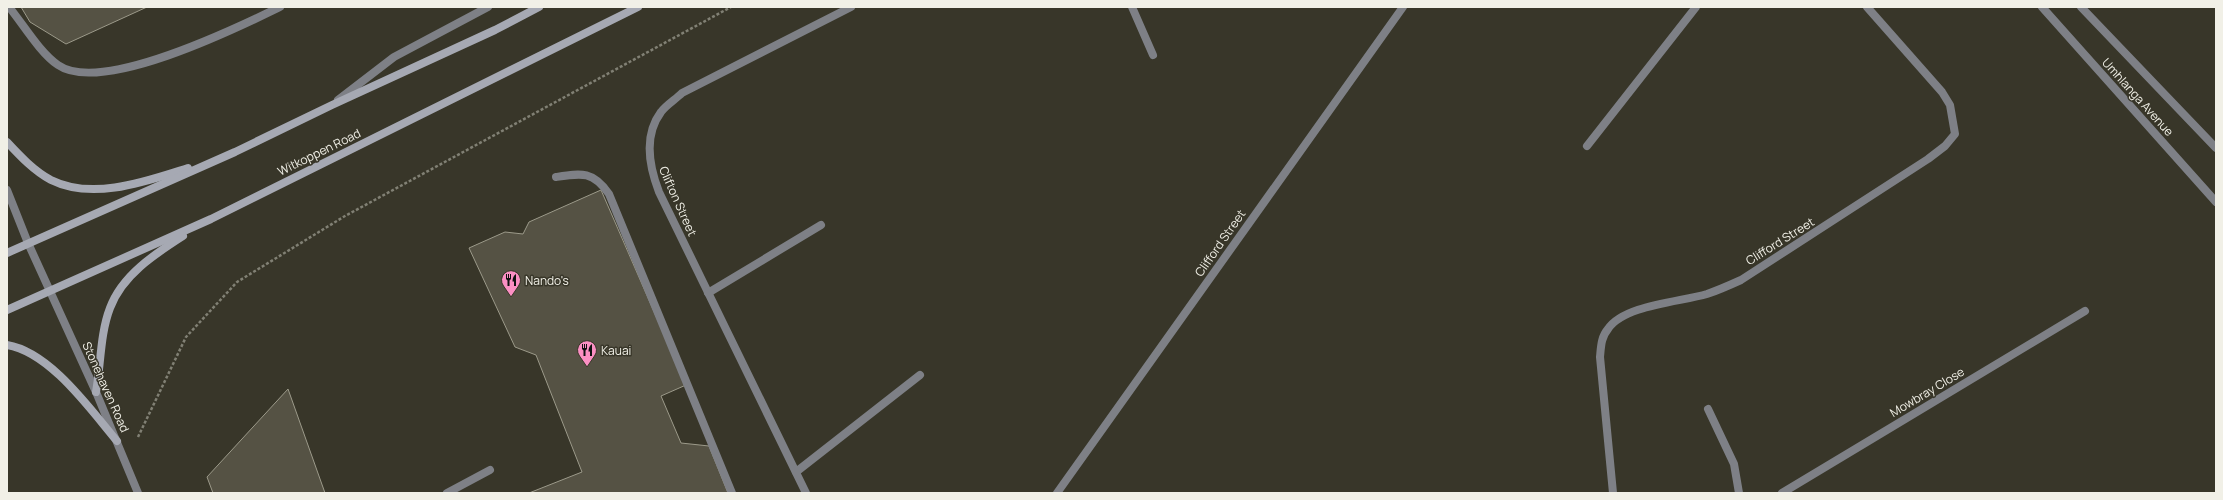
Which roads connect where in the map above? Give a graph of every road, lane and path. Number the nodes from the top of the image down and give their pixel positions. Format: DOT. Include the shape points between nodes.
graph roads {
  1 [pos="9,7"];
  2 [pos="280,7"];
  3 [pos="488,7"];
  4 [pos="539,7"];
  5 [pos="638,7"];
  6 [pos="731,7"];
  7 [pos="851,7"];
  8 [pos="1132,7"];
  9 [pos="1403,7"];
  10 [pos="1696,7"];
  11 [pos="1867,7"];
  12 [pos="2042,7"];
  13 [pos="2081,7"];
  14 [pos="1153,55"];
  15 [pos="332,105"];
  16 [pos="7,142"];
  17 [pos="1587,146"];
  18 [pos="2216,148"];
  19 [pos="234,152"];
  20 [pos="556,177"];
  21 [pos="7,190"];
  22 [pos="2216,202"];
  23 [pos="211,219"];
  24 [pos="821,225"];
  25 [pos="28,243"];
  26 [pos="7,253"];
  27 [pos="50,291"];
  28 [pos="708,293"];
  29 [pos="7,310"];
  30 [pos="2085,311"];
  31 [pos="7,345"];
  32 [pos="920,375"];
  33 [pos="96,392"];
  34 [pos="1708,409"];
  35 [pos="117,441"];
  36 [pos="126,461"];
  37 [pos="490,470"];
  38 [pos="796,472"];
  39 [pos="138,493"];
  40 [pos="447,493"];
  41 [pos="732,493"];
  42 [pos="806,493"];
  43 [pos="1057,493"];
  44 [pos="1613,493"];
  45 [pos="1739,493"];
  46 [pos="1782,493"];
  1 -- 2 [label="street" via="59,66 72,71 93,72 126,68 176,54"];
  3 -- 15 [label="street" via="394,57"];
  4 -- 15 [label="main road"];
  5 -- 23 [label="main road, Witkoppen Road"];
  6 -- 36 [label="path" via="345,216 237,282 186,337"];
  7 -- 28 [label="street, Clifton Street" via="682,94 661,112 650,134 650,167 659,192"];
  8 -- 14 [label="street"];
  9 -- 43 [label="street, Clifford Street"];
  10 -- 17 [label="street"];
  11 -- 44 [label="street, Clifford Street" via="1942,92 1950,105 1955,134 1945,146 1928,159 1741,280 1709,293 1638,310 1617,320 1608,328 1602,340 1600,357"];
  12 -- 22 [label="street, Umhlanga Avenue"];
  13 -- 18 [label="street, Umhlanga Avenue"];
  15 -- 19 [label="main road"];
  16 -- 19 [label="main road" via="44,176 63,184 86,188 126,186"];
  19 -- 25 [label="main road"];
  20 -- 41 [label="street" via="587,174 600,182 609,194"];
  21 -- 25 [label="street, Stonehaven Road"];
  23 -- 27 [label="main road, Witkoppen Road"];
  23 -- 33 [label="main road" via="147,261 121,288 107,318"];
  24 -- 28 [label="street"];
  25 -- 26 [label="main road"];
  25 -- 27 [label="street, Stonehaven Road"];
  27 -- 29 [label="main road, Witkoppen Road"];
  27 -- 33 [label="street, Stonehaven Road"];
  28 -- 38 [label="street, Clifton Street"];
  30 -- 46 [label="street, Mowbray Close"];
  31 -- 35 [label="main road" via="33,355 64,380"];
  32 -- 38 [label="street"];
  33 -- 35 [label="street, Stonehaven Road"];
  34 -- 45 [label="street" via="1734,464"];
  35 -- 36 [label="street, Stonehaven Road"];
  36 -- 39 [label="street, Stonehaven Road"];
  37 -- 40 [label="street"];
  38 -- 42 [label="street, Clifton Street"];
}
